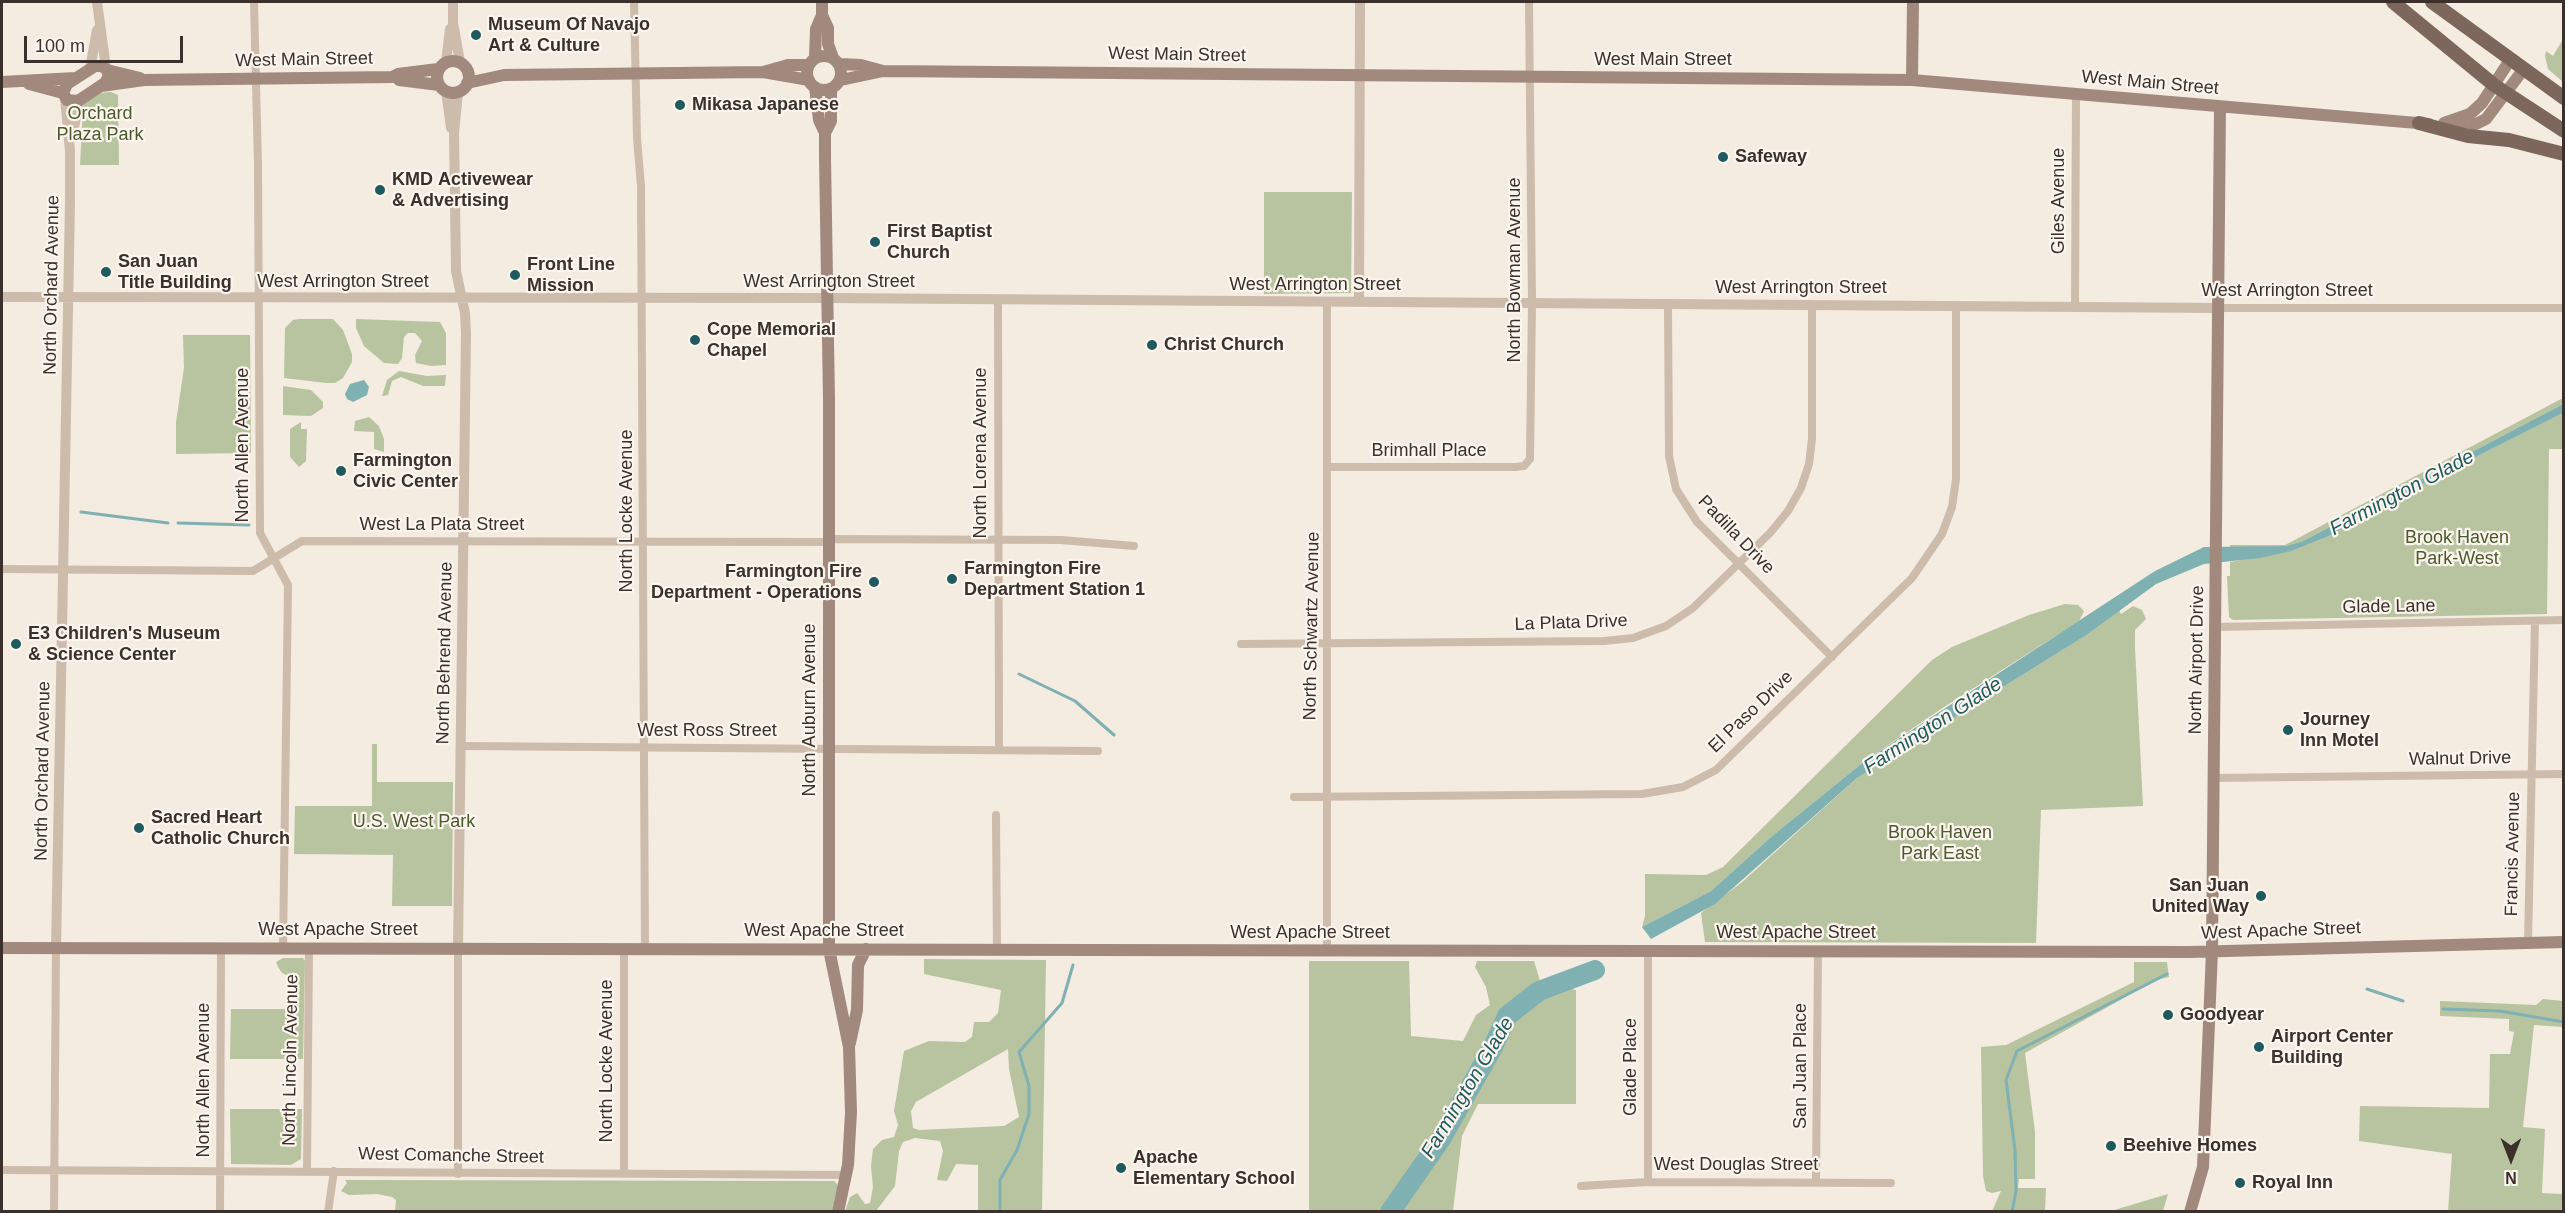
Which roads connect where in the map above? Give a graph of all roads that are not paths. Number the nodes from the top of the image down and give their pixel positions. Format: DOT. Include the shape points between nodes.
graph roads {
  1 [pos="97,2"];
  2 [pos="254,2"];
  3 [pos="453,2"];
  4 [pos="634,2"];
  5 [pos="822,2"];
  6 [pos="1360,2"];
  7 [pos="1529,2"];
  8 [pos="1913,2"];
  9 [pos="2393,2"];
  10 [pos="2432,2"];
  11 [pos="822,15"];
  12 [pos="453,23"];
  13 [pos="98,24"];
  14 [pos="2510,60"];
  15 [pos="836,61"];
  16 [pos="812,62"];
  17 [pos="463,65"];
  18 [pos="442,66"];
  19 [pos="90,69"];
  20 [pos="106,69"];
  21 [pos="2523,70"];
  22 [pos="884,71"];
  23 [pos="763,72"];
  24 [pos="635,74"];
  25 [pos="504,75"];
  26 [pos="1359,76"];
  27 [pos="392,77"];
  28 [pos="1529,77"];
  29 [pos="77,78"];
  30 [pos="255,78"];
  31 [pos="144,80"];
  32 [pos="1912,80"];
  33 [pos="2,82"];
  34 [pos="19,82"];
  35 [pos="812,84"];
  36 [pos="836,84"];
  37 [pos="2494,85"];
  38 [pos="101,86"];
  39 [pos="452,88"];
  40 [pos="2506,93"];
  41 [pos="2076,94"];
  42 [pos="64,95"];
  43 [pos="2564,98"];
  44 [pos="80,100"];
  45 [pos="2220,107"];
  46 [pos="2419,123"];
  47 [pos="2441,124"];
  48 [pos="2564,131"];
  49 [pos="825,133"];
  50 [pos="70,151"];
  51 [pos="2564,154"];
  52 [pos="2,297"];
  53 [pos="67,297"];
  54 [pos="461,298"];
  55 [pos="642,298"];
  56 [pos="827,298"];
  57 [pos="260,299"];
  58 [pos="998,300"];
  59 [pos="1359,301"];
  60 [pos="1328,302"];
  61 [pos="1532,303"];
  62 [pos="1668,304"];
  63 [pos="1812,305"];
  64 [pos="1956,306"];
  65 [pos="2075,307"];
  66 [pos="2218,308"];
  67 [pos="2564,308"];
  68 [pos="1528,463"];
  69 [pos="1329,467"];
  70 [pos="828,540"];
  71 [pos="997,540"];
  72 [pos="463,541"];
  73 [pos="644,542"];
  74 [pos="1134,546"];
  75 [pos="274,558"];
  76 [pos="1740,563"];
  77 [pos="2,569"];
  78 [pos="64,570"];
  79 [pos="2564,620"];
  80 [pos="2535,621"];
  81 [pos="2216,627"];
  82 [pos="1241,644"];
  83 [pos="1328,644"];
  84 [pos="1832,657"];
  85 [pos="460,746"];
  86 [pos="645,747"];
  87 [pos="828,748"];
  88 [pos="999,749"];
  89 [pos="1098,751"];
  90 [pos="2531,774"];
  91 [pos="2564,774"];
  92 [pos="2213,778"];
  93 [pos="1294,797"];
  94 [pos="1327,797"];
  95 [pos="996,815"];
  96 [pos="2564,942"];
  97 [pos="2528,943"];
  98 [pos="2,948"];
  99 [pos="56,948"];
  100 [pos="221,948"];
  101 [pos="283,948"];
  102 [pos="309,948"];
  103 [pos="458,948"];
  104 [pos="624,949"];
  105 [pos="645,949"];
  106 [pos="829,950"];
  107 [pos="866,950"];
  108 [pos="997,950"];
  109 [pos="1327,951"];
  110 [pos="1648,951"];
  111 [pos="1818,951"];
  112 [pos="2212,951"];
  113 [pos="849,1047"];
  114 [pos="2,1170"];
  115 [pos="54,1170"];
  116 [pos="220,1171"];
  117 [pos="307,1171"];
  118 [pos="334,1171"];
  119 [pos="458,1173"];
  120 [pos="624,1174"];
  121 [pos="847,1175"];
  122 [pos="1816,1181"];
  123 [pos="1648,1182"];
  124 [pos="1891,1183"];
  125 [pos="1581,1186"];
  126 [pos="54,1212"];
  127 [pos="220,1212"];
  128 [pos="328,1212"];
  129 [pos="838,1212"];
  130 [pos="2190,1212"];
  1 -- 13 [label="street"];
  2 -- 30 [label="street, North Allen Avenue"];
  3 -- 12 [label="street"];
  4 -- 24 [label="street, North Locke Avenue"];
  5 -- 11 [label="main road"];
  6 -- 26 [label="street"];
  7 -- 28 [label="street, North Bowman Avenue"];
  8 -- 32 [label="main road"];
  9 -- 37 [label="main road"];
  10 -- 14 [label="main road"];
  11 -- 15 [label="main road, North Auburn Avenue"];
  11 -- 16 [label="main road, North Auburn Avenue"];
  12 -- 17 [label="street"];
  12 -- 18 [label="street"];
  13 -- 19 [label="street"];
  13 -- 20 [label="street"];
  14 -- 21 [label="main road"];
  14 -- 37 [label="main road, West Main Street"];
  15 -- 16 [label="main road, West Main Street"];
  15 -- 22 [label="main road, West Main Street"];
  15 -- 36 [label="main road, North Auburn Avenue"];
  16 -- 23 [label="main road, West Main Street"];
  16 -- 35 [label="main road, North Auburn Avenue"];
  17 -- 18 [label="main road, West Main Street"];
  17 -- 25 [label="main road, West Main Street"];
  17 -- 39 [label="main road"];
  18 -- 27 [label="main road, West Main Street"];
  18 -- 39 [label="main road"];
  19 -- 20 [label="main road, West Main Street" via="98,65"];
  19 -- 29 [label="main road"];
  20 -- 31 [label="main road, West Main Street"];
  20 -- 38 [label="main road" via="108,80"];
  21 -- 40 [label="main road, West Main Street"];
  21 -- 43 [label="main road"];
  22 -- 26 [label="main road, West Main Street"];
  22 -- 36 [label="main road, West Main Street"];
  23 -- 24 [label="main road, West Main Street"];
  23 -- 35 [label="main road, West Main Street"];
  24 -- 25 [label="main road, West Main Street"];
  24 -- 55 [label="street, North Locke Avenue"];
  25 -- 39 [label="main road, West Main Street"];
  26 -- 28 [label="main road, West Main Street"];
  26 -- 59 [label="street"];
  27 -- 30 [label="main road, West Main Street"];
  27 -- 39 [label="main road, West Main Street"];
  28 -- 32 [label="main road, West Main Street"];
  28 -- 61 [label="street, North Bowman Avenue"];
  29 -- 34 [label="main road"];
  29 -- 42 [label="main road" via="67,84"];
  30 -- 31 [label="main road, West Main Street"];
  30 -- 57 [label="street, North Allen Avenue"];
  31 -- 38 [label="main road, West Main Street"];
  32 -- 41 [label="main road, West Main Street"];
  33 -- 34 [label="main road"];
  34 -- 42 [label="main road"];
  35 -- 36 [label="main road, West Main Street"];
  35 -- 49 [label="main road, North Auburn Avenue"];
  36 -- 49 [label="main road, North Auburn Avenue" via="831,121"];
  37 -- 40 [label="main road"];
  37 -- 47 [label="main road, West Main Street" via="2476,109"];
  38 -- 44 [label="main road"];
  39 -- 54 [label="street, North Behrend Avenue" via="456,271"];
  40 -- 47 [label="main road, West Main Street" via="2486,119 2476,125 2463,128"];
  40 -- 48 [label="main road"];
  41 -- 45 [label="main road, West Main Street"];
  41 -- 65 [label="street, Giles Avenue"];
  42 -- 44 [label="main road" via="74,102"];
  42 -- 50 [label="street, North Orchard Avenue"];
  44 -- 50 [label="street, North Orchard Avenue"];
  45 -- 46 [label="main road, West Main Street"];
  45 -- 66 [label="main road, North Airport Drive"];
  46 -- 47 [label="main road, West Main Street"];
  46 -- 51 [label="main road"];
  49 -- 56 [label="main road, North Auburn Avenue"];
  50 -- 53 [label="street, North Orchard Avenue"];
  52 -- 53 [label="street, West Arrington Street"];
  53 -- 57 [label="street, West Arrington Street"];
  53 -- 78 [label="street, North Orchard Avenue"];
  54 -- 55 [label="street, West Arrington Street"];
  54 -- 57 [label="street, West Arrington Street"];
  54 -- 72 [label="street, North Behrend Avenue" via="466,333"];
  55 -- 56 [label="street, West Arrington Street"];
  55 -- 73 [label="street, North Locke Avenue"];
  56 -- 58 [label="street, West Arrington Street"];
  56 -- 70 [label="main road, North Auburn Avenue"];
  57 -- 75 [label="street, North Allen Avenue" via="260,533"];
  58 -- 60 [label="street, West Arrington Street"];
  58 -- 71 [label="street, North Lorena Avenue"];
  59 -- 60 [label="street, West Arrington Street"];
  59 -- 61 [label="street, West Arrington Street"];
  60 -- 69 [label="street, North Schwartz Avenue"];
  61 -- 62 [label="street, West Arrington Street"];
  61 -- 68 [label="street, North Bowman Avenue" via="1532,450"];
  62 -- 63 [label="street, West Arrington Street"];
  62 -- 76 [label="street, Padilla Drive" via="1672,476 1689,512"];
  63 -- 64 [label="street, West Arrington Street"];
  63 -- 76 [label="street, La Plata Drive" via="1809,464 1788,511"];
  64 -- 65 [label="street, West Arrington Street"];
  64 -- 84 [label="street, El Paso Drive" via="1956,479 1948,521 1925,563"];
  65 -- 66 [label="street, West Arrington Street"];
  66 -- 67 [label="street, West Arrington Street"];
  66 -- 81 [label="main road, North Airport Drive"];
  68 -- 69 [label="street, Brimhall Place" via="1515,467"];
  69 -- 83 [label="street, North Schwartz Avenue"];
  70 -- 71 [label="street, West La Plata Street"];
  70 -- 73 [label="street, West La Plata Street"];
  70 -- 87 [label="main road, North Auburn Avenue"];
  71 -- 74 [label="street, West La Plata Street"];
  71 -- 88 [label="street, North Lorena Avenue"];
  72 -- 73 [label="street, West La Plata Street"];
  72 -- 75 [label="street, West La Plata Street" via="302,541"];
  72 -- 85 [label="street, North Behrend Avenue"];
  73 -- 86 [label="street, North Locke Avenue"];
  75 -- 78 [label="street, West La Plata Street" via="253,571"];
  75 -- 101 [label="street, North Allen Avenue" via="288,585"];
  76 -- 83 [label="street, La Plata Drive" via="1681,617 1633,638 1604,642"];
  76 -- 84 [label="street, Padilla Drive"];
  77 -- 78 [label="street, West La Plata Street"];
  78 -- 99 [label="street, North Orchard Avenue"];
  79 -- 80 [label="street, Glade Lane"];
  80 -- 81 [label="street, Glade Lane"];
  80 -- 90 [label="street, Francis Avenue"];
  81 -- 92 [label="main road, North Airport Drive"];
  82 -- 83 [label="street, La Plata Drive"];
  83 -- 94 [label="street, North Schwartz Avenue"];
  84 -- 94 [label="street, El Paso Drive" via="1716,770 1669,791"];
  85 -- 86 [label="street, West Ross Street"];
  85 -- 103 [label="street, North Behrend Avenue"];
  86 -- 87 [label="street, West Ross Street"];
  86 -- 105 [label="street, North Locke Avenue"];
  87 -- 88 [label="street, West Ross Street"];
  87 -- 106 [label="main road, North Auburn Avenue"];
  88 -- 89 [label="street, West Ross Street"];
  90 -- 91 [label="street, Walnut Drive"];
  90 -- 92 [label="street, Walnut Drive"];
  90 -- 97 [label="street, Francis Avenue"];
  92 -- 112 [label="main road, North Airport Drive"];
  93 -- 94 [label="street, El Paso Drive"];
  94 -- 109 [label="street, North Schwartz Avenue"];
  95 -- 108 [label="street"];
  96 -- 97 [label="main road, West Apache Street"];
  97 -- 112 [label="main road, West Apache Street"];
  98 -- 99 [label="main road, West Apache Street"];
  99 -- 100 [label="main road, West Apache Street"];
  99 -- 115 [label="street, North Orchard Avenue"];
  100 -- 101 [label="main road, West Apache Street"];
  100 -- 116 [label="street, North Allen Avenue"];
  101 -- 102 [label="main road, West Apache Street"];
  102 -- 103 [label="main road, West Apache Street"];
  102 -- 117 [label="street, North Lincoln Avenue"];
  103 -- 104 [label="main road, West Apache Street"];
  103 -- 119 [label="street, North Behrend Avenue"];
  104 -- 105 [label="main road, West Apache Street"];
  104 -- 120 [label="street, North Locke Avenue"];
  105 -- 106 [label="main road, West Apache Street"];
  106 -- 107 [label="main road, West Apache Street"];
  106 -- 113 [label="main road, North Auburn Avenue"];
  107 -- 108 [label="main road, West Apache Street"];
  107 -- 113 [label="main road" via="858,965 857,1010"];
  108 -- 109 [label="main road, West Apache Street"];
  109 -- 110 [label="main road, West Apache Street"];
  110 -- 111 [label="main road, West Apache Street"];
  110 -- 123 [label="street, Glade Place"];
  111 -- 112 [label="main road, West Apache Street"];
  111 -- 122 [label="street, San Juan Place"];
  112 -- 130 [label="main road, North Airport Drive" via="2203,1167"];
  113 -- 121 [label="main road, North Auburn Avenue" via="851,1112"];
  114 -- 115 [label="street, West Comanche Street"];
  115 -- 116 [label="street, West Comanche Street"];
  115 -- 126 [label="street, North Orchard Avenue"];
  116 -- 117 [label="street, West Comanche Street"];
  116 -- 127 [label="street, North Allen Avenue"];
  117 -- 118 [label="street, West Comanche Street"];
  118 -- 119 [label="street, West Comanche Street"];
  118 -- 128 [label="street"];
  119 -- 120 [label="street, West Comanche Street"];
  120 -- 121 [label="street, West Comanche Street"];
  121 -- 129 [label="main road, North Auburn Avenue"];
  122 -- 123 [label="street, West Douglas Street"];
  122 -- 124 [label="street, West Douglas Street"];
  123 -- 125 [label="street, West Douglas Street"];
}
